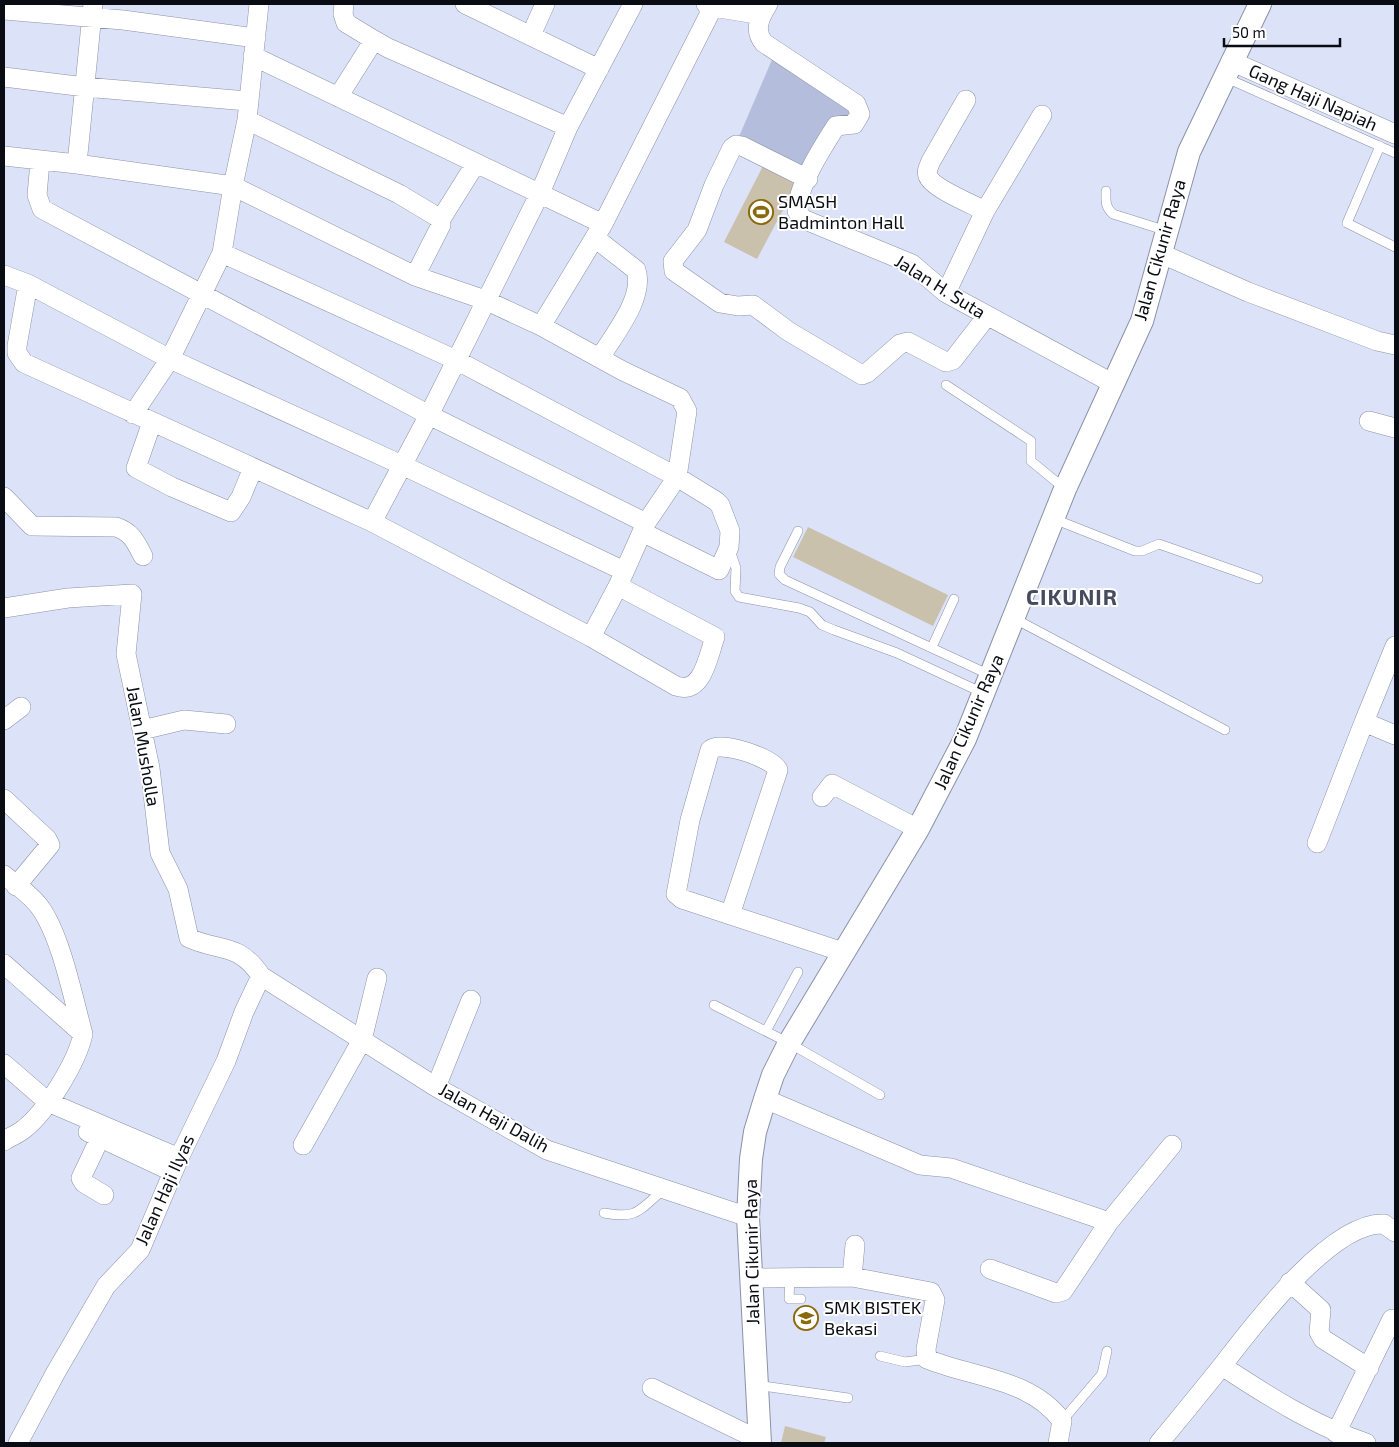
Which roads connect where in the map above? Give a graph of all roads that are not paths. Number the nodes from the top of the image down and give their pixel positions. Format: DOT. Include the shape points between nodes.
graph roads {
  1 [pos="259,4"];
  2 [pos="344,4"];
  3 [pos="465,4"];
  4 [pos="544,4"];
  5 [pos="633,4"];
  6 [pos="1260,4"];
  7 [pos="709,5"];
  8 [pos="765,9"];
  9 [pos="4,10"];
  10 [pos="92,11"];
  11 [pos="531,35"];
  12 [pos="374,40"];
  13 [pos="254,47"];
  14 [pos="599,69"];
  15 [pos="1228,69"];
  16 [pos="4,77"];
  17 [pos="85,87"];
  18 [pos="338,98"];
  19 [pos="966,100"];
  20 [pos="248,101"];
  21 [pos="1042,115"];
  22 [pos="247,120"];
  23 [pos="568,127"];
  24 [pos="1395,134"];
  25 [pos="1380,146"];
  26 [pos="1395,153"];
  27 [pos="4,156"];
  28 [pos="40,162"];
  29 [pos="476,162"];
  30 [pos="77,164"];
  31 [pos="808,179"];
  32 [pos="233,186"];
  33 [pos="1106,191"];
  34 [pos="540,193"];
  35 [pos="985,211"];
  36 [pos="441,219"];
  37 [pos="599,231"];
  38 [pos="1168,231"];
  39 [pos="1395,247"];
  40 [pos="222,253"];
  41 [pos="1162,254"];
  42 [pos="4,274"];
  43 [pos="415,276"];
  44 [pos="28,284"];
  45 [pos="946,292"];
  46 [pos="201,293"];
  47 [pos="485,300"];
  48 [pos="987,316"];
  49 [pos="541,326"];
  50 [pos="1395,345"];
  51 [pos="600,358"];
  52 [pos="170,359"];
  53 [pos="456,360"];
  54 [pos="1112,383"];
  55 [pos="946,385"];
  56 [pos="133,414"];
  57 [pos="429,415"];
  58 [pos="1369,421"];
  59 [pos="152,422"];
  60 [pos="1395,428"];
  61 [pos="404,466"];
  62 [pos="253,468"];
  63 [pos="677,477"];
  64 [pos="1065,489"];
  65 [pos="4,498"];
  66 [pos="1054,519"];
  67 [pos="372,522"];
  68 [pos="644,527"];
  69 [pos="798,531"];
  70 [pos="729,547"];
  71 [pos="143,556"];
  72 [pos="621,579"];
  73 [pos="1258,579"];
  74 [pos="954,599"];
  75 [pos="4,608"];
  76 [pos="1015,618"];
  77 [pos="591,637"];
  78 [pos="1395,646"];
  79 [pos="932,647"];
  80 [pos="987,684"];
  81 [pos="21,707"];
  82 [pos="4,720"];
  83 [pos="1364,722"];
  84 [pos="226,724"];
  85 [pos="142,730"];
  86 [pos="1225,730"];
  87 [pos="1395,735"];
  88 [pos="822,797"];
  89 [pos="4,798"];
  90 [pos="918,829"];
  91 [pos="1317,843"];
  92 [pos="10,880"];
  93 [pos="730,915"];
  94 [pos="843,952"];
  95 [pos="4,964"];
  96 [pos="798,972"];
  97 [pos="261,976"];
  98 [pos="377,978"];
  99 [pos="471,1000"];
  100 [pos="714,1005"];
  101 [pos="766,1031"];
  102 [pos="83,1034"];
  103 [pos="362,1040"];
  104 [pos="789,1043"];
  105 [pos="4,1064"];
  106 [pos="4,1077"];
  107 [pos="436,1087"];
  108 [pos="880,1094"];
  109 [pos="765,1099"];
  110 [pos="45,1106"];
  111 [pos="100,1138"];
  112 [pos="4,1141"];
  113 [pos="303,1145"];
  114 [pos="1172,1145"];
  115 [pos="176,1165"];
  116 [pos="663,1190"];
  117 [pos="104,1195"];
  118 [pos="604,1213"];
  119 [pos="748,1216"];
  120 [pos="1109,1222"];
  121 [pos="1395,1232"];
  122 [pos="855,1245"];
  123 [pos="990,1269"];
  124 [pos="852,1277"];
  125 [pos="751,1278"];
  126 [pos="790,1278"];
  127 [pos="1290,1282"];
  128 [pos="801,1299"];
  129 [pos="1392,1319"];
  130 [pos="1107,1351"];
  131 [pos="880,1356"];
  132 [pos="927,1359"];
  133 [pos="1222,1366"];
  134 [pos="1369,1368"];
  135 [pos="756,1385"];
  136 [pos="652,1388"];
  137 [pos="848,1398"];
  138 [pos="1062,1422"];
  139 [pos="1336,1433"];
  140 [pos="760,1441"];
  141 [pos="18,1443"];
  142 [pos="1058,1443"];
  143 [pos="1159,1443"];
  144 [pos="1366,1443"];
  1 -- 13 [label="street"];
  2 -- 12 [label="street" via="346,24"];
  3 -- 11 [label="street"];
  4 -- 11 [label="street"];
  5 -- 14 [label="street"];
  6 -- 15 [label="street, Jalan Cikunir Raya"];
  7 -- 8 [label="street"];
  7 -- 37 [label="street"];
  8 -- 31 [label="street, Jalan H. Suta" via="758,26 758,36 764,43 859,109 860,114 854,124 836,126"];
  9 -- 10 [label="street"];
  10 -- 13 [label="street"];
  10 -- 17 [label="street"];
  11 -- 14 [label="street"];
  12 -- 18 [label="street"];
  12 -- 23 [label="street"];
  13 -- 18 [label="street"];
  13 -- 20 [label="street"];
  14 -- 23 [label="street"];
  15 -- 24 [label="street, Gang Haji Napiah"];
  15 -- 25 [label="lane"];
  15 -- 38 [label="street, Jalan Cikunir Raya" via="1190,152"];
  16 -- 17 [label="street"];
  17 -- 20 [label="street"];
  17 -- 30 [label="street"];
  18 -- 29 [label="street"];
  19 -- 35 [label="street" via="927,171 928,177"];
  20 -- 22 [label="street"];
  21 -- 35 [label="street"];
  22 -- 32 [label="street"];
  22 -- 36 [label="street" via="399,194"];
  23 -- 34 [label="street"];
  25 -- 26 [label="lane"];
  25 -- 39 [label="lane" via="1347,223"];
  27 -- 28 [label="street"];
  28 -- 30 [label="street"];
  28 -- 46 [label="street" via="37,195 42,209"];
  29 -- 34 [label="street"];
  29 -- 36 [label="street"];
  30 -- 32 [label="street"];
  31 -- 45 [label="street, Jalan H. Suta" via="798,206 803,218 912,264"];
  31 -- 48 [label="street" via="736,145 714,185 697,230 673,261 674,271 720,303 753,305 788,331 862,374 900,344 908,342 946,362 953,360"];
  32 -- 40 [label="street"];
  32 -- 43 [label="street"];
  33 -- 38 [label="lane" via="1108,210 1113,214"];
  34 -- 37 [label="street"];
  34 -- 47 [label="street"];
  35 -- 45 [label="street"];
  36 -- 43 [label="street"];
  37 -- 49 [label="street"];
  37 -- 51 [label="street" via="636,270 639,287"];
  38 -- 41 [label="street, Jalan Cikunir Raya"];
  40 -- 46 [label="street"];
  40 -- 53 [label="street"];
  41 -- 50 [label="street" via="1248,292"];
  41 -- 54 [label="street, Jalan Cikunir Raya" via="1142,321"];
  42 -- 44 [label="street"];
  43 -- 47 [label="street"];
  44 -- 52 [label="street"];
  44 -- 56 [label="street" via="17,340 17,353 24,363"];
  45 -- 48 [label="street, Jalan H. Suta"];
  46 -- 52 [label="street"];
  46 -- 57 [label="street"];
  47 -- 49 [label="street"];
  47 -- 53 [label="street"];
  48 -- 54 [label="street, Jalan H. Suta"];
  49 -- 51 [label="street"];
  51 -- 63 [label="street" via="674,394 685,404 687,411"];
  52 -- 56 [label="street"];
  52 -- 61 [label="street"];
  53 -- 57 [label="street"];
  53 -- 63 [label="street"];
  54 -- 64 [label="street, Jalan Cikunir Raya"];
  55 -- 64 [label="lane" via="1031,441 1031,461"];
  56 -- 59 [label="street"];
  57 -- 61 [label="street"];
  57 -- 68 [label="street"];
  58 -- 60 [label="street"];
  59 -- 62 [label="street"];
  59 -- 62 [label="street" via="136,468 172,487 231,512"];
  61 -- 67 [label="street"];
  61 -- 72 [label="street"];
  62 -- 67 [label="street"];
  63 -- 68 [label="street"];
  63 -- 70 [label="street" via="720,505 730,532"];
  64 -- 66 [label="street, Jalan Cikunir Raya"];
  65 -- 71 [label="street" via="32,526 116,527 125,530 133,537"];
  66 -- 73 [label="lane" via="1135,551 1158,544"];
  66 -- 76 [label="street, Jalan Cikunir Raya"];
  67 -- 77 [label="street"];
  68 -- 70 [label="street" via="719,570"];
  68 -- 72 [label="street"];
  69 -- 79 [label="lane" via="780,567 779,574 785,580"];
  70 -- 80 [label="lane" via="736,568 735,591 740,597 799,608 810,612 828,628"];
  72 -- 77 [label="street"];
  72 -- 77 [label="street" via="715,636 700,678 694,686 676,686"];
  74 -- 79 [label="lane"];
  75 -- 85 [label="street, Jalan Musholla" via="68,598 132,594 126,654"];
  76 -- 80 [label="street, Jalan Cikunir Raya"];
  76 -- 86 [label="lane"];
  78 -- 83 [label="street"];
  79 -- 80 [label="lane"];
  80 -- 90 [label="street, Jalan Cikunir Raya" via="965,738"];
  81 -- 82 [label="street"];
  83 -- 87 [label="street"];
  83 -- 91 [label="street"];
  84 -- 85 [label="street" via="184,720"];
  85 -- 97 [label="street, Jalan Musholla" via="160,853 178,889 189,938 238,954 251,962"];
  88 -- 90 [label="street" via="832,784"];
  89 -- 92 [label="street" via="48,839 50,845"];
  90 -- 94 [label="street, Jalan Cikunir Raya"];
  92 -- 102 [label="street" via="38,905 44,916 57,944"];
  93 -- 93 [label="street" via="682,899 675,891 704,768 710,750 721,746 771,761 778,770"];
  93 -- 94 [label="street"];
  94 -- 104 [label="street, Jalan Cikunir Raya"];
  95 -- 102 [label="street"];
  96 -- 101 [label="lane"];
  97 -- 103 [label="street, Jalan Haji Dalih"];
  97 -- 115 [label="street, Jalan Haji Ilyas" via="226,1061"];
  98 -- 103 [label="street"];
  99 -- 107 [label="street"];
  100 -- 101 [label="lane"];
  101 -- 104 [label="lane"];
  102 -- 110 [label="street" via="80,1049"];
  103 -- 107 [label="street, Jalan Haji Dalih"];
  103 -- 113 [label="street"];
  104 -- 108 [label="lane"];
  104 -- 109 [label="street, Jalan Cikunir Raya"];
  105 -- 110 [label="street"];
  106 -- 110 [label="street"];
  107 -- 116 [label="street, Jalan Haji Dalih" via="547,1150"];
  109 -- 119 [label="street, Jalan Cikunir Raya" via="755,1132"];
  109 -- 120 [label="street" via="920,1166 951,1168"];
  110 -- 111 [label="street"];
  110 -- 112 [label="street" via="24,1129"];
  110 -- 115 [label="street"];
  111 -- 115 [label="street"];
  111 -- 117 [label="street" via="81,1178"];
  114 -- 120 [label="street"];
  115 -- 141 [label="street, Jalan Haji Ilyas" via="140,1250 106,1286"];
  116 -- 118 [label="lane" via="634,1215 624,1217"];
  116 -- 119 [label="street, Jalan Haji Dalih"];
  119 -- 125 [label="street, Jalan Cikunir Raya"];
  120 -- 123 [label="street" via="1063,1291 1056,1294"];
  121 -- 127 [label="street" via="1384,1224 1364,1226 1347,1235"];
  122 -- 124 [label="street"];
  124 -- 126 [label="street"];
  124 -- 132 [label="street" via="931,1292 935,1300"];
  125 -- 126 [label="street"];
  125 -- 135 [label="street, Jalan Cikunir Raya"];
  126 -- 128 [label="lane" via="789,1299"];
  127 -- 133 [label="street"];
  127 -- 134 [label="street" via="1321,1310 1319,1332 1323,1339"];
  129 -- 134 [label="street"];
  130 -- 138 [label="lane" via="1102,1374"];
  131 -- 132 [label="lane" via="905,1362"];
  132 -- 138 [label="street" via="1006,1382 1032,1394 1053,1410"];
  133 -- 139 [label="street" via="1279,1403"];
  133 -- 143 [label="street"];
  134 -- 139 [label="street"];
  135 -- 137 [label="lane"];
  135 -- 140 [label="street, Jalan Cikunir Raya"];
  136 -- 140 [label="street"];
  138 -- 142 [label="street"];
  139 -- 144 [label="street"];
}
